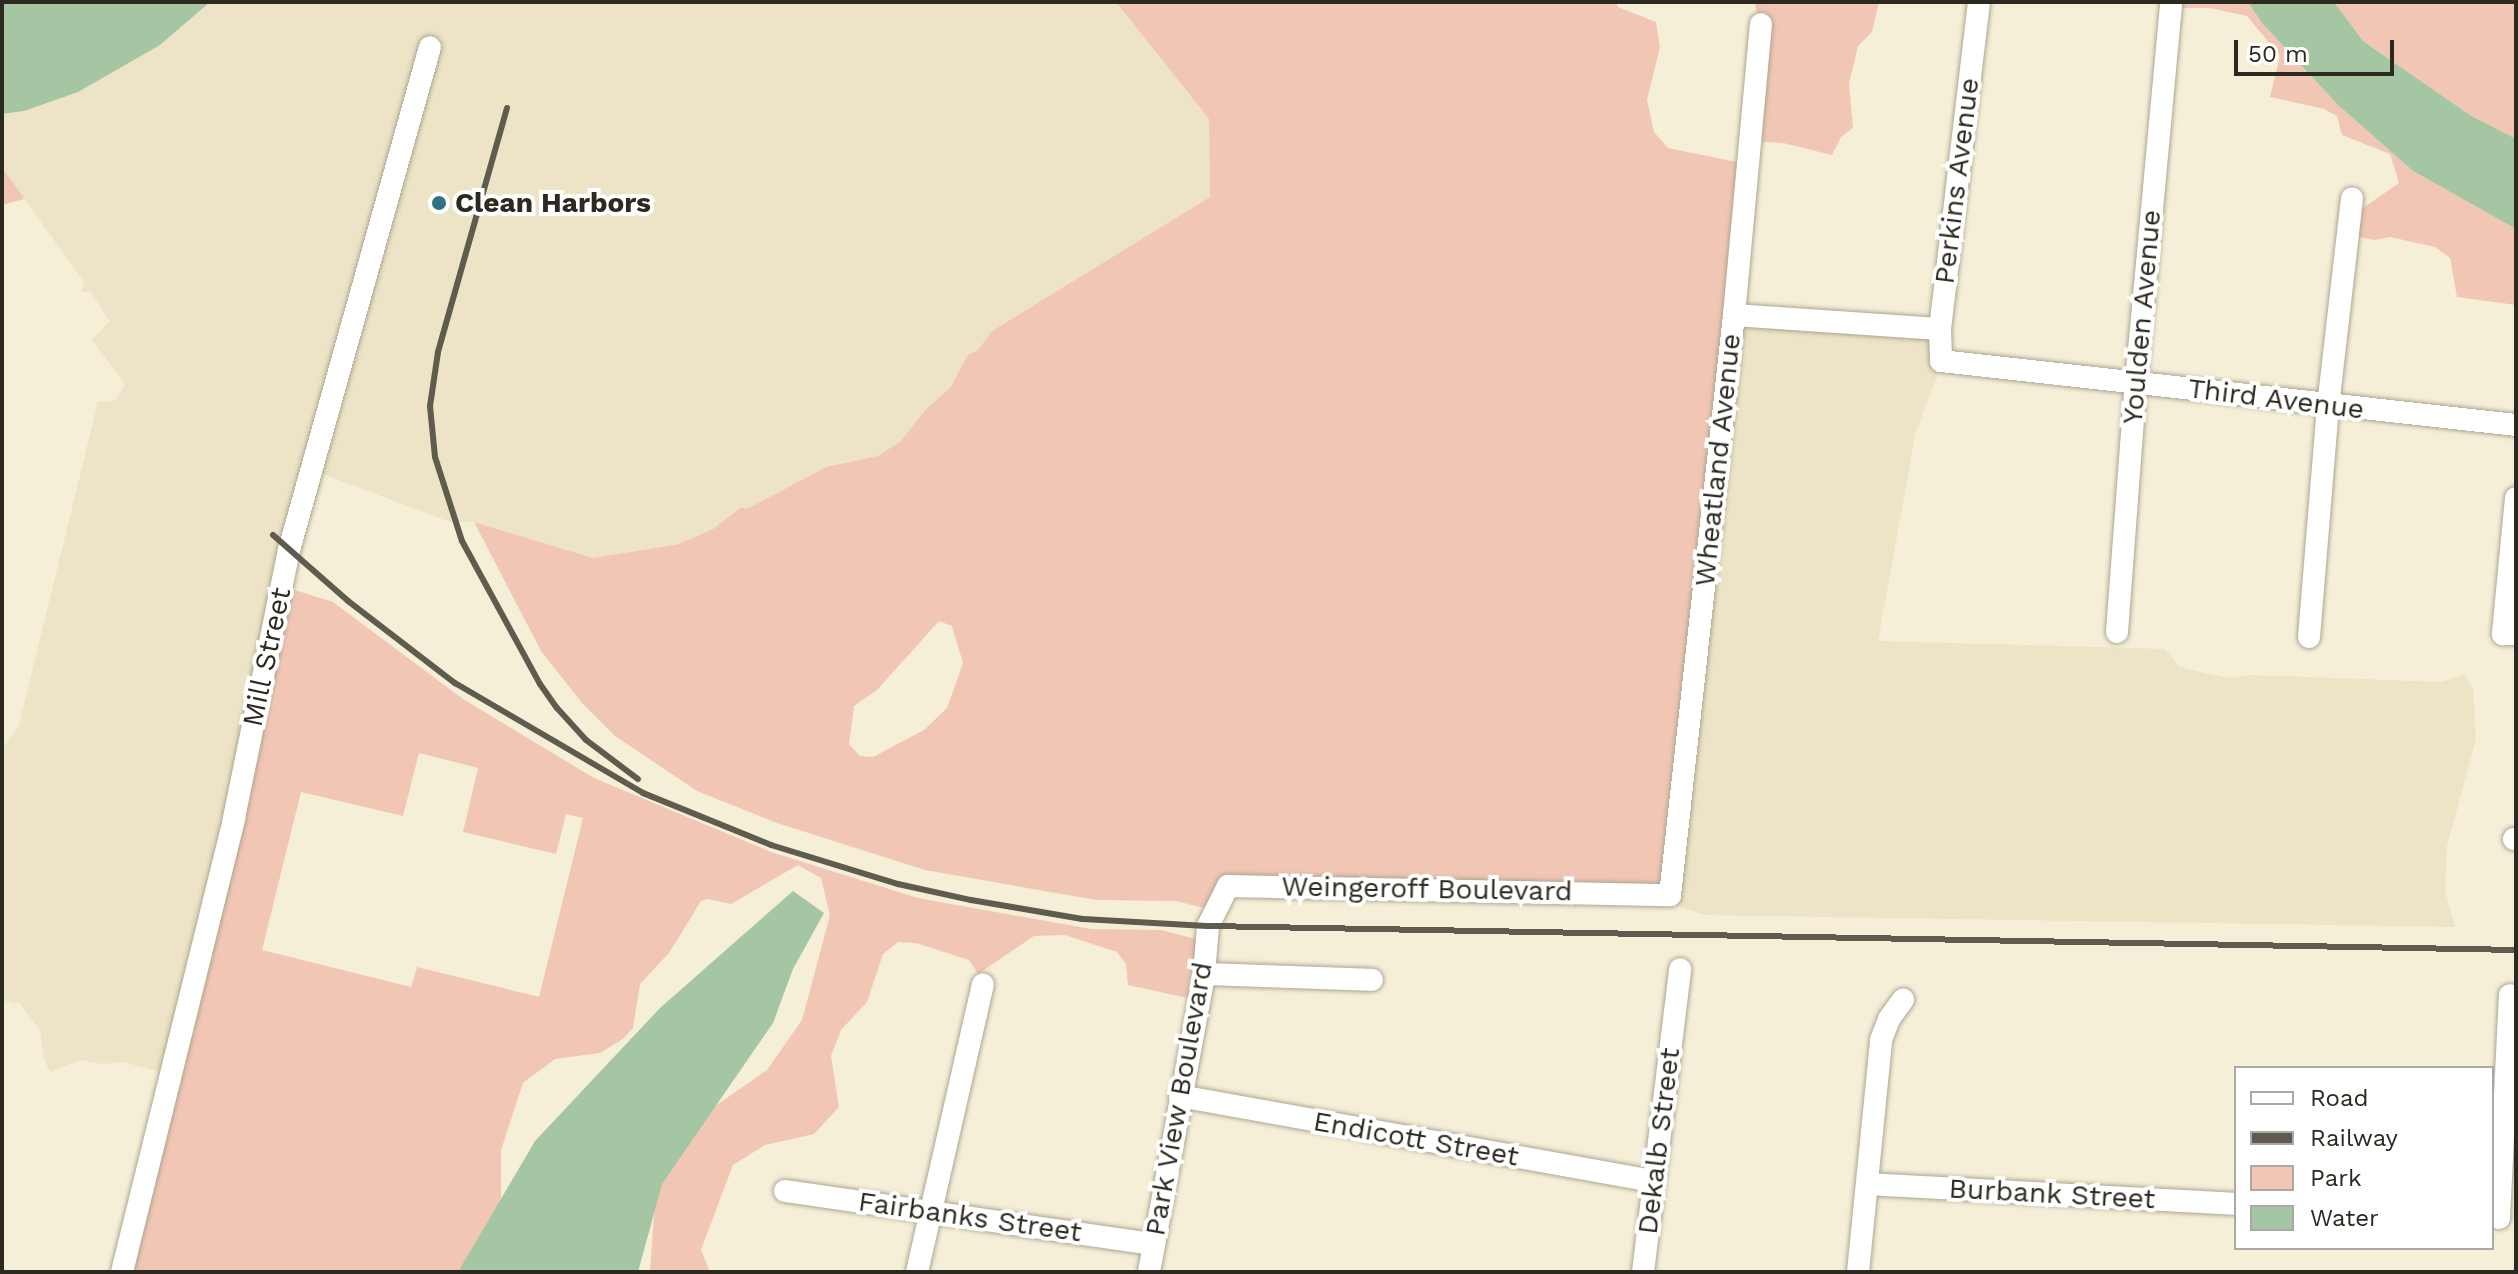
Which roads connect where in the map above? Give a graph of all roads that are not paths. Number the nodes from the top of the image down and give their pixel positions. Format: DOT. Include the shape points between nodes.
graph roads {
  1 [pos="1979,2"];
  2 [pos="2171,2"];
  3 [pos="1761,24"];
  4 [pos="430,47"];
  5 [pos="2352,198"];
  6 [pos="1734,315"];
  7 [pos="1940,329"];
  8 [pos="1941,361"];
  9 [pos="2136,382"];
  10 [pos="2328,406"];
  11 [pos="2516,425"];
  12 [pos="2516,498"];
  13 [pos="2117,632"];
  14 [pos="2510,634"];
  15 [pos="2309,637"];
  16 [pos="1670,895"];
  17 [pos="1208,926"];
  18 [pos="1680,969"];
  19 [pos="1204,974"];
  20 [pos="1372,980"];
  21 [pos="983,984"];
  22 [pos="2510,995"];
  23 [pos="1903,1000"];
  24 [pos="1180,1096"];
  25 [pos="1653,1181"];
  26 [pos="1868,1184"];
  27 [pos="785,1191"];
  28 [pos="2234,1204"];
  29 [pos="929,1209"];
  30 [pos="2502,1218"];
  31 [pos="1154,1244"];
  32 [pos="122,1272"];
  33 [pos="917,1272"];
  34 [pos="1149,1272"];
  35 [pos="1643,1272"];
  36 [pos="1858,1272"];
  1 -- 7 [label="street, Perkins Avenue"];
  2 -- 9 [label="street, Youlden Avenue"];
  3 -- 6 [label="street, Wheatland Avenue"];
  4 -- 32 [label="street, Mill Street" via="289,550 234,818"];
  5 -- 10 [label="street"];
  6 -- 7 [label="street"];
  6 -- 16 [label="street, Wheatland Avenue"];
  7 -- 8 [label="street, Perkins Avenue"];
  8 -- 9 [label="street, Third Avenue"];
  9 -- 10 [label="street, Third Avenue"];
  9 -- 13 [label="street, Youlden Avenue"];
  10 -- 11 [label="street, Third Avenue"];
  10 -- 15 [label="street"];
  12 -- 14 [label="street"];
  16 -- 17 [label="street, Weingeroff Boulevard" via="1242,885 1228,886"];
  17 -- 19 [label="street, Park View Boulevard"];
  18 -- 25 [label="street, Dekalb Street"];
  19 -- 20 [label="street"];
  19 -- 24 [label="street, Park View Boulevard"];
  21 -- 29 [label="street"];
  22 -- 30 [label="street"];
  23 -- 26 [label="street" via="1881,1040"];
  24 -- 25 [label="street, Endicott Street"];
  24 -- 31 [label="street, Park View Boulevard"];
  25 -- 35 [label="street, Dekalb Street"];
  26 -- 28 [label="street, Burbank Street"];
  26 -- 36 [label="street"];
  27 -- 29 [label="street, Fairbanks Street"];
  29 -- 31 [label="street, Fairbanks Street"];
  29 -- 33 [label="street"];
  31 -- 34 [label="street, Park View Boulevard"];
}
